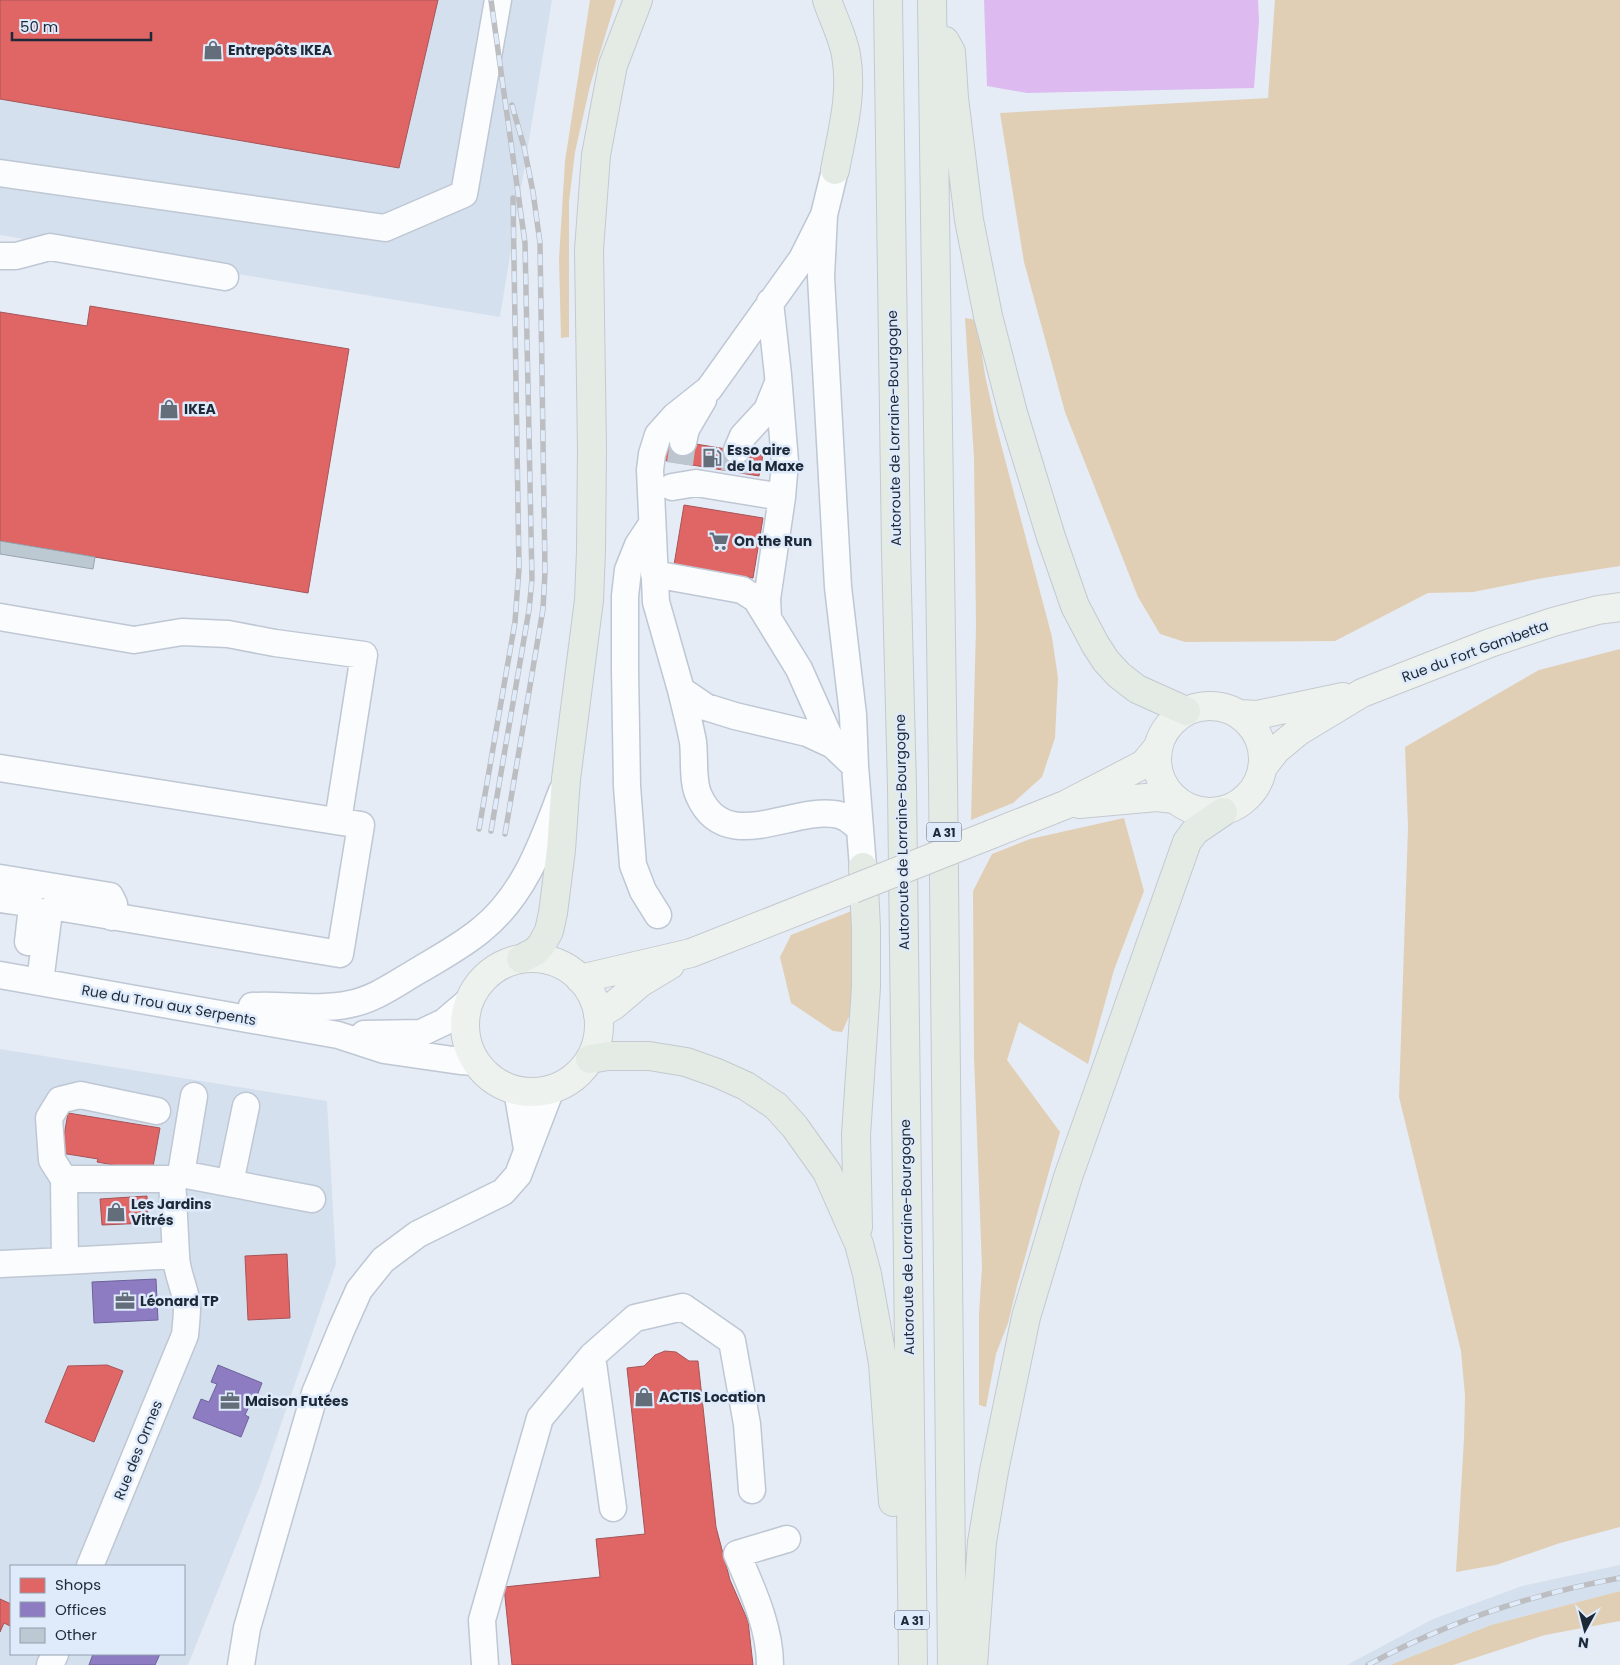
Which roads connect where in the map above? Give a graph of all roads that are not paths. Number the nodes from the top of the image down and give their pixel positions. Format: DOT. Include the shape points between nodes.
graph roads {
  1 [pos="498,0"];
  2 [pos="638,0"];
  3 [pos="827,0"];
  4 [pos="888,0"];
  5 [pos="933,11"];
  6 [pos="835,170"];
  7 [pos="0,173"];
  8 [pos="824,215"];
  9 [pos="0,256"];
  10 [pos="225,277"];
  11 [pos="770,302"];
  12 [pos="778,383"];
  13 [pos="709,389"];
  14 [pos="678,464"];
  15 [pos="734,471"];
  16 [pos="782,497"];
  17 [pos="652,518"];
  18 [pos="654,574"];
  19 [pos="1620,607"];
  20 [pos="0,617"];
  21 [pos="768,618"];
  22 [pos="681,690"];
  23 [pos="1362,693"];
  24 [pos="1186,711"];
  25 [pos="1240,714"];
  26 [pos="833,746"];
  27 [pos="1158,747"];
  28 [pos="855,766"];
  29 [pos="1264,767"];
  30 [pos="0,768"];
  31 [pos="566,779"];
  32 [pos="1174,799"];
  33 [pos="1066,805"];
  34 [pos="1223,812"];
  35 [pos="338,821"];
  36 [pos="860,829"];
  37 [pos="0,878"];
  38 [pos="858,878"];
  39 [pos="0,899"];
  40 [pos="658,915"];
  41 [pos="112,917"];
  42 [pos="690,953"];
  43 [pos="522,959"];
  44 [pos="21,979"];
  45 [pos="580,979"];
  46 [pos="470,1000"];
  47 [pos="196,1010"];
  48 [pos="598,1015"];
  49 [pos="338,1035"];
  50 [pos="590,1059"];
  51 [pos="476,1062"];
  52 [pos="550,1089"];
  53 [pos="517,1090"];
  54 [pos="194,1096"];
  55 [pos="246,1106"];
  56 [pos="157,1111"];
  57 [pos="528,1150"];
  58 [pos="176,1176"];
  59 [pos="64,1180"];
  60 [pos="230,1183"];
  61 [pos="312,1199"];
  62 [pos="859,1244"];
  63 [pos="176,1255"];
  64 [pos="65,1261"];
  65 [pos="0,1264"];
  66 [pos="338,1339"];
  67 [pos="592,1356"];
  68 [pos="752,1490"];
  69 [pos="613,1508"];
  70 [pos="786,1539"];
  71 [pos="90,1565"];
  72 [pos="911,1576"];
  73 [pos="241,1665"];
  74 [pos="258,1665"];
  75 [pos="485,1665"];
  76 [pos="770,1665"];
  77 [pos="913,1665"];
  78 [pos="952,1665"];
  79 [pos="973,1665"];
  1 -- 7 [label="street" via="464,194 385,228"];
  2 -- 31 [label="highway" via="613,65 596,155 589,250 592,449 589,600"];
  3 -- 6 [label="highway" via="846,54 849,82"];
  4 -- 72 [label="highway, Autoroute de Lorraine-Bourgogne / A 31"];
  5 -- 24 [label="highway" via="951,52 969,220 988,316 1013,413 1075,606 1098,649 1119,674 1137,688"];
  5 -- 78 [label="highway, A 31"];
  6 -- 8 [label="street"];
  8 -- 11 [label="street" via="802,259"];
  8 -- 28 [label="street" via="821,277 838,588 853,714"];
  9 -- 10 [label="street" via="16,256 50,247"];
  11 -- 12 [label="street"];
  11 -- 13 [label="street"];
  12 -- 15 [label="street" via="766,410 743,436"];
  12 -- 16 [label="street" via="785,462"];
  13 -- 14 [label="street" via="686,429"];
  13 -- 17 [label="street" via="675,416 658,435 650,470"];
  14 -- 15 [label="street" via="696,483"];
  14 -- 17 [label="street"];
  15 -- 16 [label="street"];
  16 -- 21 [label="street" via="767,599"];
  17 -- 18 [label="street"];
  17 -- 40 [label="street" via="628,570 625,690 633,865 643,891"];
  18 -- 21 [label="street" via="742,590 756,599"];
  18 -- 22 [label="street" via="656,602"];
  19 -- 23 [label="main road, Rue du Fort Gambetta" via="1553,622"];
  20 -- 35 [label="street" via="134,640 182,632 219,634 364,655"];
  21 -- 26 [label="street" via="799,669"];
  22 -- 26 [label="street" via="706,706 808,733"];
  22 -- 36 [label="street" via="693,743 698,795 707,810 721,822 740,827 760,826 811,814 835,814 847,818"];
  23 -- 25 [label="main road, Rue du Fort Gambetta" via="1258,714"];
  23 -- 29 [label="main road, Rue du Fort Gambetta" via="1300,731 1276,750"];
  24 -- 25 [label="main road" via="1204,706 1222,707"];
  24 -- 27 [label="main road" via="1173,720"];
  25 -- 29 [label="main road" via="1259,737"];
  26 -- 28 [label="street"];
  27 -- 32 [label="main road" via="1157,766 1162,784"];
  27 -- 33 [label="main road" via="1144,764"];
  28 -- 36 [label="street"];
  29 -- 34 [label="main road" via="1250,796"];
  30 -- 35 [label="street"];
  31 -- 43 [label="highway" via="561,850 549,931 542,944"];
  31 -- 47 [label="street" via="543,841 527,873 495,918 466,942 379,994 352,1004 319,1008 266,1005"];
  32 -- 33 [label="main road" via="1157,797"];
  32 -- 34 [label="main road" via="1205,813"];
  33 -- 38 [label="main road, bridge" via="992,834"];
  34 -- 79 [label="highway" via="1200,826 1187,842 1068,1177 1026,1317 984,1534"];
  35 -- 41 [label="street" via="361,825 340,954"];
  36 -- 38 [label="street"];
  37 -- 41 [label="street" via="110,896 114,904"];
  38 -- 42 [label="main road"];
  38 -- 62 [label="highway" via="866,928 866,987 856,1135"];
  39 -- 44 [label="street" via="32,907"];
  41 -- 44 [label="street" via="57,908 50,911"];
  42 -- 45 [label="main road"];
  42 -- 48 [label="main road"];
  43 -- 45 [label="main road" via="543,959 563,966"];
  43 -- 46 [label="main road" via="490,973"];
  44 -- 47 [label="street, Rue du Trou aux Serpents"];
  45 -- 48 [label="main road" via="592,996"];
  46 -- 49 [label="street, Rue du Trou aux Serpents" via="444,1022 421,1033"];
  46 -- 51 [label="main road" via="466,1032"];
  47 -- 49 [label="street, Rue du Trou aux Serpents"];
  48 -- 50 [label="main road" via="598,1038"];
  49 -- 51 [label="street, Rue du Trou aux Serpents" via="384,1050"];
  50 -- 52 [label="main road" via="566,1083"];
  50 -- 62 [label="highway" via="649,1056 686,1062 746,1086 776,1106 827,1172"];
  51 -- 53 [label="main road" via="487,1075"];
  52 -- 53 [label="main road" via="534,1092"];
  52 -- 57 [label="street"];
  53 -- 57 [label="street"];
  54 -- 58 [label="street, Rue des Ormes"];
  55 -- 60 [label="street"];
  56 -- 59 [label="street" via="80,1095 60,1100 48,1118 52,1160"];
  57 -- 66 [label="street" via="518,1175 503,1192 418,1234 383,1260 359,1290"];
  58 -- 59 [label="street"];
  58 -- 60 [label="street"];
  58 -- 63 [label="street, Rue des Ormes"];
  59 -- 64 [label="street"];
  60 -- 61 [label="street"];
  62 -- 72 [label="highway" via="883,1363 895,1524"];
  63 -- 64 [label="street"];
  63 -- 71 [label="street, Rue des Ormes" via="176,1267 187,1306 185,1335"];
  64 -- 65 [label="street"];
  66 -- 73 [label="street" via="315,1393 248,1628"];
  66 -- 74 [label="street" via="332,1390 271,1601"];
  67 -- 68 [label="street" via="635,1318 683,1307 732,1341 747,1424"];
  67 -- 69 [label="street"];
  67 -- 75 [label="street" via="540,1418 482,1620"];
  70 -- 76 [label="street" via="736,1554 758,1605 770,1648"];
  72 -- 77 [label="highway, Autoroute de Lorraine-Bourgogne / A 31"];
}
